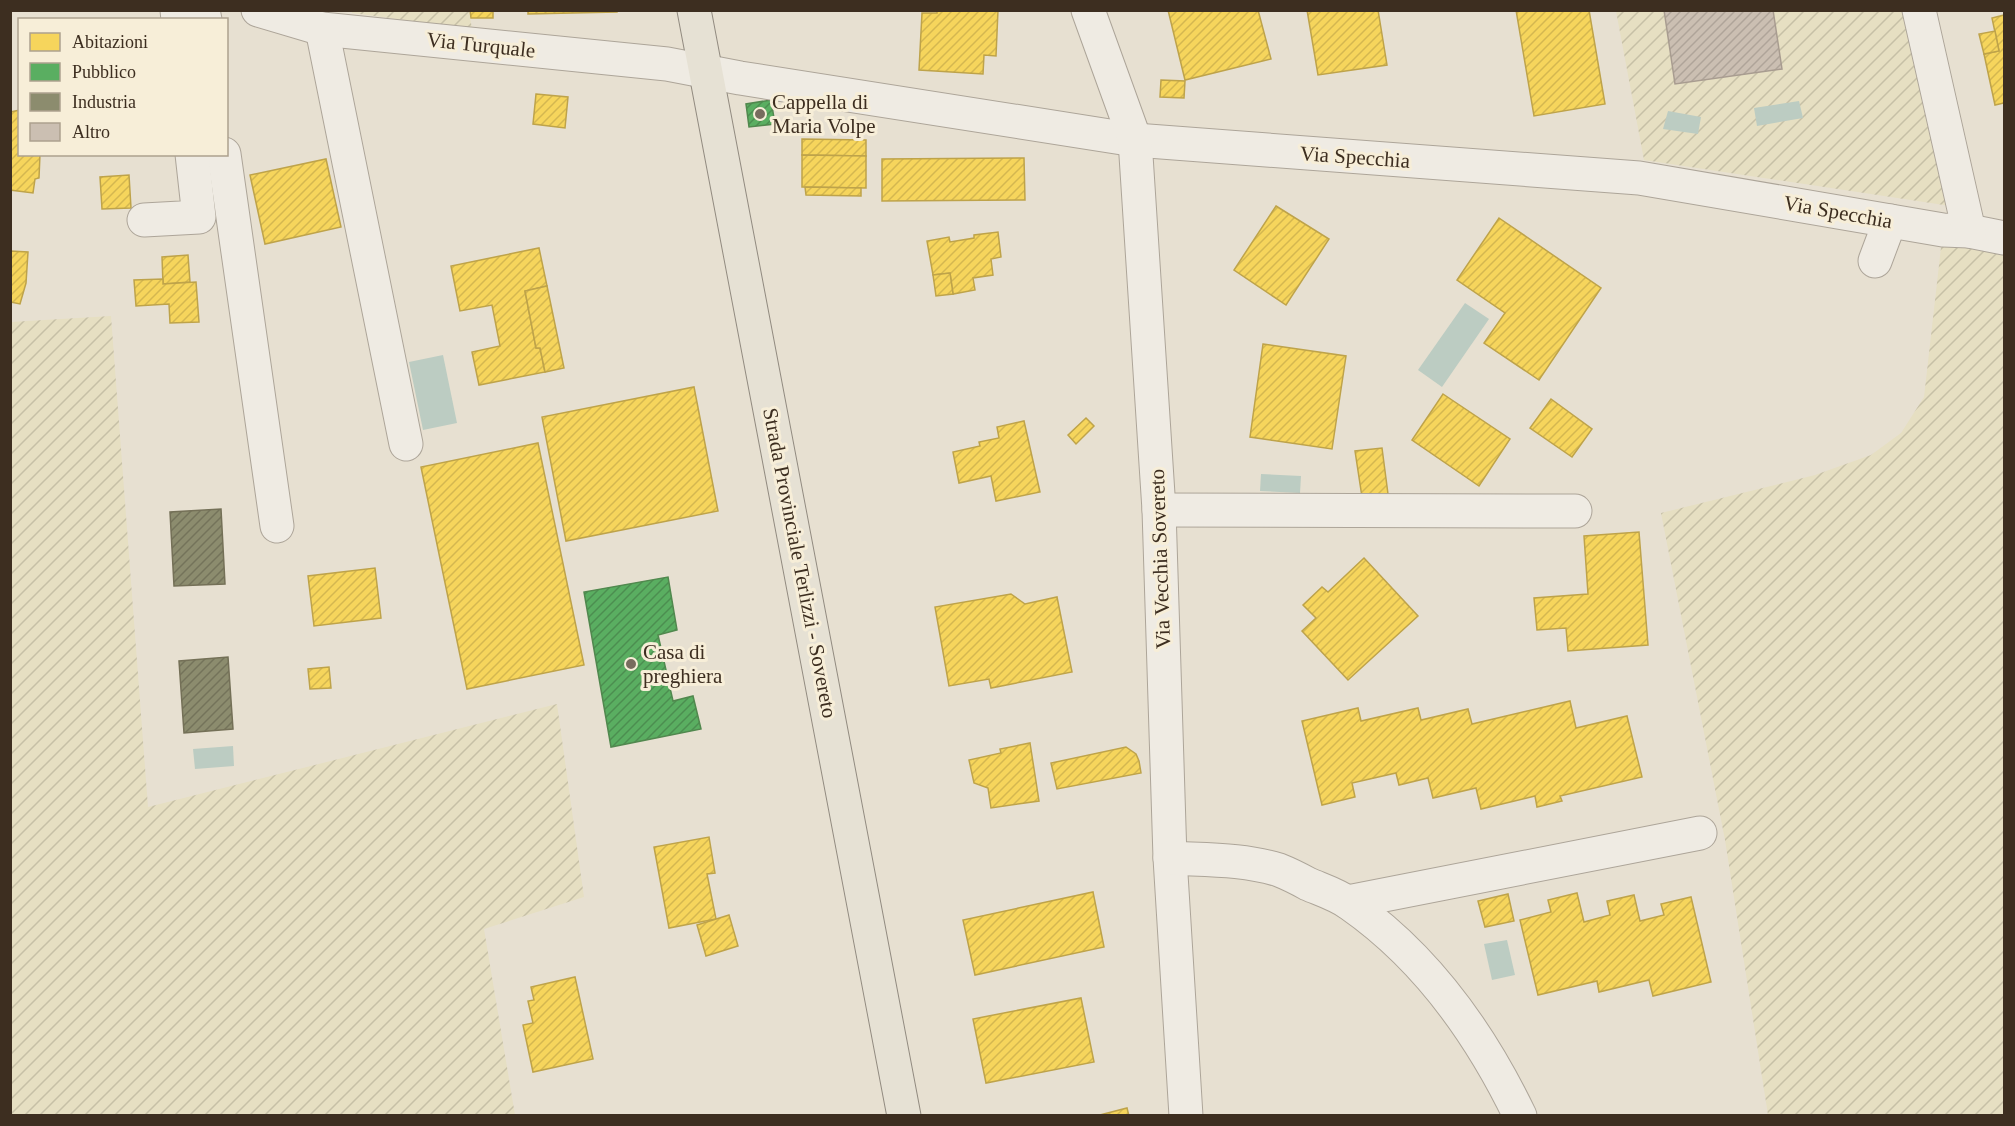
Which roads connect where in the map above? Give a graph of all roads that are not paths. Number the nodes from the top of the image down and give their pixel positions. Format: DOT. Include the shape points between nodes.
graph roads {
  1 [pos="258,10"];
  2 [pos="694,10"];
  3 [pos="1088,10"];
  4 [pos="1919,10"];
  5 [pos="322,29"];
  6 [pos="706,72"];
  7 [pos="1135,140"];
  8 [pos="192,156"];
  9 [pos="224,156"];
  10 [pos="144,220"];
  11 [pos="1890,221"];
  12 [pos="1969,231"];
  13 [pos="2004,238"];
  14 [pos="1875,261"];
  15 [pos="406,444"];
  16 [pos="1159,510"];
  17 [pos="1575,511"];
  18 [pos="277,526"];
  19 [pos="1700,833"];
  20 [pos="1170,858"];
  21 [pos="1348,902"];
  22 [pos="904,1116"];
  23 [pos="1186,1116"];
  24 [pos="1520,1116"];
  1 -- 5 [label="street, Via Turquale"];
  2 -- 6 [label="main road, Strada Provinciale Terlizzi - Sovereto"];
  3 -- 7 [label="street, Via Vecchia Sovereto"];
  4 -- 12 [label="street"];
  5 -- 6 [label="street, Via Turquale" via="667,64"];
  5 -- 15 [label="street"];
  6 -- 7 [label="street, Via Specchia"];
  6 -- 22 [label="main road, Strada Provinciale Terlizzi - Sovereto"];
  7 -- 11 [label="street, Via Specchia" via="1639,178"];
  7 -- 16 [label="street, Via Vecchia Sovereto"];
  8 -- 10 [label="street" via="199,217"];
  9 -- 18 [label="street"];
  11 -- 12 [label="street, Via Specchia"];
  11 -- 14 [label="street"];
  12 -- 13 [label="street, Via Specchia"];
  16 -- 17 [label="street"];
  16 -- 20 [label="street, Via Vecchia Sovereto"];
  19 -- 21 [label="street"];
  20 -- 21 [label="street" via="1245,862 1280,871"];
  20 -- 23 [label="street, Via Vecchia Sovereto"];
  21 -- 24 [label="street" via="1392,936 1464,1016"];
}
